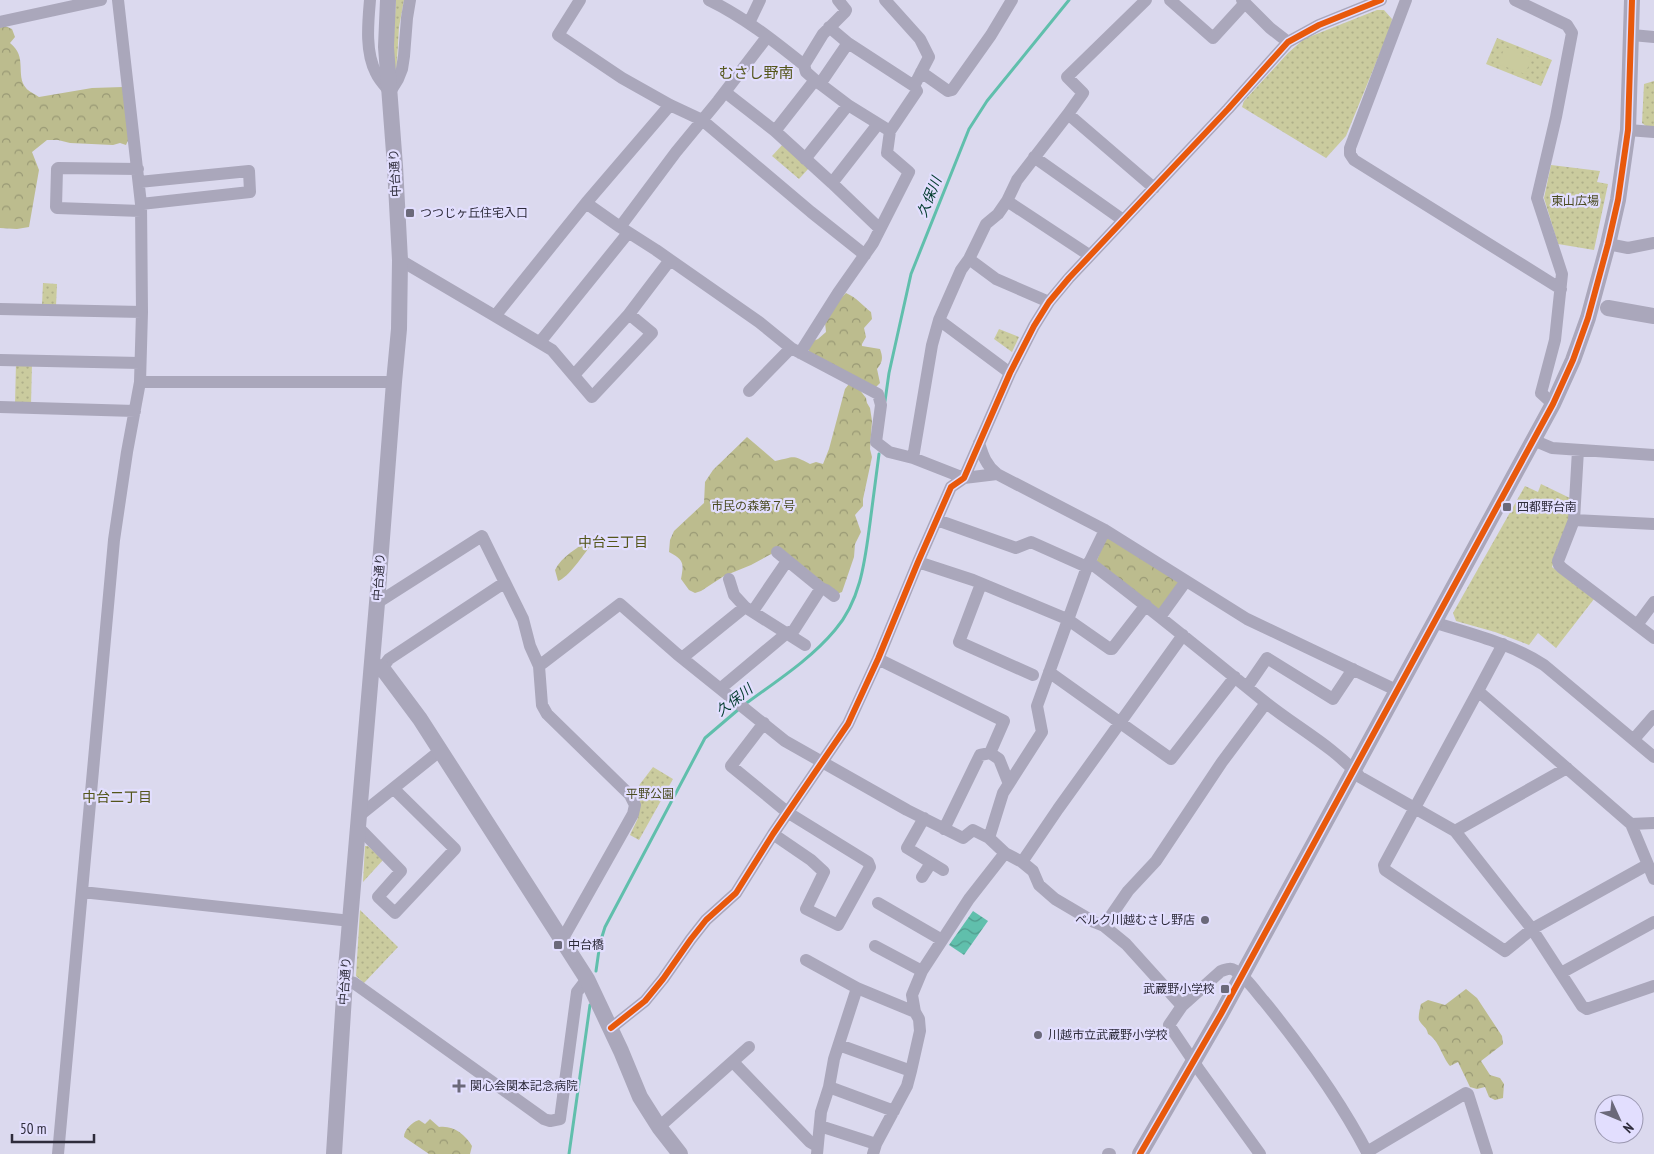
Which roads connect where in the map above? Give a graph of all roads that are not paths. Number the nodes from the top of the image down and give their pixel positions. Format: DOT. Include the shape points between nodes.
graph roads {
  1 [pos="101,0"];
  2 [pos="118,0"];
  3 [pos="370,0"];
  4 [pos="388,0"];
  5 [pos="410,0"];
  6 [pos="580,0"];
  7 [pos="709,0"];
  8 [pos="760,0"];
  9 [pos="838,0"];
  10 [pos="885,0"];
  11 [pos="1012,0"];
  12 [pos="1146,0"];
  13 [pos="1170,0"];
  14 [pos="1381,0"];
  15 [pos="1406,0"];
  16 [pos="1515,0"];
  17 [pos="1632,0"];
  18 [pos="1244,2"];
  19 [pos="0,22"];
  20 [pos="749,23"];
  21 [pos="829,27"];
  22 [pos="1632,35"];
  23 [pos="767,37"];
  24 [pos="1654,37"];
  25 [pos="1288,42"];
  26 [pos="848,43"];
  27 [pos="804,64"];
  28 [pos="921,72"];
  29 [pos="817,82"];
  30 [pos="389,84"];
  31 [pos="914,86"];
  32 [pos="725,92"];
  33 [pos="670,105"];
  34 [pos="848,105"];
  35 [pos="1068,114"];
  36 [pos="702,120"];
  37 [pos="878,124"];
  38 [pos="1628,130"];
  39 [pos="775,131"];
  40 [pos="890,131"];
  41 [pos="1654,132"];
  42 [pos="1034,157"];
  43 [pos="805,159"];
  44 [pos="138,175"];
  45 [pos="832,183"];
  46 [pos="1154,188"];
  47 [pos="1007,201"];
  48 [pos="586,203"];
  49 [pos="141,208"];
  50 [pos="1123,220"];
  51 [pos="880,229"];
  52 [pos="624,230"];
  53 [pos="1654,243"];
  54 [pos="1608,244"];
  55 [pos="865,255"];
  56 [pos="1089,255"];
  57 [pos="969,259"];
  58 [pos="400,260"];
  59 [pos="670,260"];
  60 [pos="1561,289"];
  61 [pos="1049,302"];
  62 [pos="1608,308"];
  63 [pos="0,309"];
  64 [pos="142,312"];
  65 [pos="629,314"];
  66 [pos="495,316"];
  67 [pos="1654,316"];
  68 [pos="939,320"];
  69 [pos="540,342"];
  70 [pos="795,350"];
  71 [pos="0,360"];
  72 [pos="140,363"];
  73 [pos="1010,373"];
  74 [pos="574,375"];
  75 [pos="140,382"];
  76 [pos="394,382"];
  77 [pos="749,391"];
  78 [pos="1553,404"];
  79 [pos="0,407"];
  80 [pos="135,411"];
  81 [pos="1533,440"];
  82 [pos="979,443"];
  83 [pos="1578,450"];
  84 [pos="1654,455"];
  85 [pos="913,458"];
  86 [pos="997,474"];
  87 [pos="964,478"];
  88 [pos="937,520"];
  89 [pos="1574,520"];
  90 [pos="1654,524"];
  91 [pos="1105,530"];
  92 [pos="777,552"];
  93 [pos="787,561"];
  94 [pos="918,562"];
  95 [pos="1088,564"];
  96 [pos="729,579"];
  97 [pos="1186,581"];
  98 [pos="504,584"];
  99 [pos="981,584"];
  100 [pos="821,588"];
  101 [pos="834,596"];
  102 [pos="1654,602"];
  103 [pos="377,604"];
  104 [pos="1146,605"];
  105 [pos="749,609"];
  106 [pos="1160,617"];
  107 [pos="1067,619"];
  108 [pos="1433,622"];
  109 [pos="1637,625"];
  110 [pos="787,633"];
  111 [pos="1183,635"];
  112 [pos="1654,638"];
  113 [pos="1503,644"];
  114 [pos="805,645"];
  115 [pos="682,658"];
  116 [pos="878,659"];
  117 [pos="377,666"];
  118 [pos="539,666"];
  119 [pos="1353,669"];
  120 [pos="1049,672"];
  121 [pos="1033,675"];
  122 [pos="1235,677"];
  123 [pos="1247,687"];
  124 [pos="721,688"];
  125 [pos="1396,690"];
  126 [pos="1478,691"];
  127 [pos="1266,703"];
  128 [pos="1654,716"];
  129 [pos="1120,722"];
  130 [pos="764,723"];
  131 [pos="1634,739"];
  132 [pos="440,750"];
  133 [pos="990,754"];
  134 [pos="1654,757"];
  135 [pos="821,761"];
  136 [pos="1567,768"];
  137 [pos="1353,769"];
  138 [pos="1009,784"];
  139 [pos="394,789"];
  140 [pos="1414,807"];
  141 [pos="787,812"];
  142 [pos="924,818"];
  143 [pos="359,822"];
  144 [pos="1654,822"];
  145 [pos="1631,824"];
  146 [pos="944,829"];
  147 [pos="1455,831"];
  148 [pos="773,834"];
  149 [pos="989,838"];
  150 [pos="1005,853"];
  151 [pos="1022,862"];
  152 [pos="931,863"];
  153 [pos="1647,865"];
  154 [pos="943,870"];
  155 [pos="922,877"];
  156 [pos="1654,879"];
  157 [pos="82,892"];
  158 [pos="878,903"];
  159 [pos="351,921"];
  160 [pos="1654,922"];
  161 [pos="1104,926"];
  162 [pos="1532,929"];
  163 [pos="562,940"];
  164 [pos="942,940"];
  165 [pos="875,946"];
  166 [pos="806,960"];
  167 [pos="922,971"];
  168 [pos="1561,973"];
  169 [pos="1241,976"];
  170 [pos="587,979"];
  171 [pos="345,980"];
  172 [pos="1654,986"];
  173 [pos="857,988"];
  174 [pos="1182,1006"];
  175 [pos="915,1012"];
  176 [pos="611,1028"];
  177 [pos="839,1045"];
  178 [pos="749,1047"];
  179 [pos="1194,1060"];
  180 [pos="733,1062"];
  181 [pos="911,1071"];
  182 [pos="829,1086"];
  183 [pos="894,1111"];
  184 [pos="820,1126"];
  185 [pos="659,1127"];
  186 [pos="874,1149"];
  187 [pos="817,1150"];
  188 [pos="1367,1153"];
  189 [pos="58,1154"];
  190 [pos="334,1154"];
  191 [pos="680,1154"];
  192 [pos="1140,1154"];
  193 [pos="1260,1154"];
  194 [pos="1487,1154"];
  1 -- 19 [label="street"];
  2 -- 44 [label="street"];
  3 -- 30 [label="street" via="368,34 372,60 375,72"];
  4 -- 30 [label="street, 中台通り" via="386,47"];
  5 -- 30 [label="street" via="402,70 398,79"];
  6 -- 33 [label="street" via="558,35 622,78"];
  7 -- 20 [label="street"];
  8 -- 20 [label="street"];
  9 -- 21 [label="street" via="846,10"];
  10 -- 28 [label="street" via="920,40 929,57"];
  11 -- 28 [label="street" via="952,90 948,91"];
  12 -- 35 [label="street" via="1067,77 1083,93"];
  13 -- 18 [label="street" via="1213,38"];
  14 -- 25 [label="street" via="1319,25"];
  15 -- 60 [label="street" via="1350,154 1354,160"];
  16 -- 60 [label="street" via="1567,25 1572,33 1538,198 1560,265"];
  17 -- 22 [label="street"];
  18 -- 25 [label="street"];
  20 -- 23 [label="street"];
  21 -- 26 [label="street"];
  21 -- 27 [label="street"];
  22 -- 24 [label="street"];
  22 -- 38 [label="street"];
  23 -- 27 [label="street"];
  23 -- 32 [label="street"];
  25 -- 46 [label="street"];
  26 -- 29 [label="street"];
  26 -- 31 [label="street"];
  27 -- 29 [label="street" via="806,72"];
  28 -- 31 [label="street"];
  29 -- 34 [label="street"];
  29 -- 39 [label="street"];
  30 -- 58 [label="street, 中台通り"];
  31 -- 40 [label="street" via="917,91"];
  32 -- 36 [label="street"];
  32 -- 39 [label="street"];
  33 -- 36 [label="street"];
  33 -- 48 [label="street"];
  34 -- 37 [label="street"];
  34 -- 43 [label="street"];
  35 -- 42 [label="street"];
  35 -- 46 [label="street"];
  36 -- 52 [label="street" via="676,152"];
  36 -- 55 [label="street"];
  37 -- 40 [label="street"];
  37 -- 45 [label="street"];
  38 -- 41 [label="street"];
  38 -- 54 [label="street"];
  39 -- 43 [label="street"];
  40 -- 51 [label="street" via="887,153 909,172"];
  42 -- 47 [label="street"];
  42 -- 50 [label="street"];
  43 -- 45 [label="street"];
  44 -- 49 [label="street"];
  44 -- 49 [label="street" via="58,168 56,207"];
  44 -- 49 [label="street" via="249,171 250,192"];
  45 -- 51 [label="street"];
  46 -- 50 [label="street"];
  47 -- 56 [label="street"];
  47 -- 57 [label="street" via="986,224"];
  48 -- 52 [label="street"];
  48 -- 66 [label="street"];
  49 -- 64 [label="street"];
  50 -- 56 [label="street"];
  51 -- 55 [label="street"];
  52 -- 59 [label="street"];
  52 -- 69 [label="street"];
  53 -- 54 [label="street" via="1628,248"];
  54 -- 78 [label="street" via="1588,318"];
  55 -- 70 [label="street"];
  56 -- 61 [label="street"];
  57 -- 61 [label="street" via="996,279"];
  57 -- 68 [label="street"];
  58 -- 66 [label="street"];
  58 -- 76 [label="street, 中台通り"];
  59 -- 65 [label="street"];
  59 -- 70 [label="street"];
  60 -- 78 [label="street" via="1555,340 1541,393"];
  61 -- 73 [label="street"];
  62 -- 67 [label="street"];
  63 -- 64 [label="street"];
  64 -- 72 [label="street"];
  65 -- 74 [label="street"];
  65 -- 74 [label="street" via="652,333 592,397"];
  66 -- 69 [label="street"];
  68 -- 73 [label="street"];
  68 -- 85 [label="street"];
  69 -- 74 [label="street" via="552,350"];
  70 -- 77 [label="street"];
  70 -- 85 [label="street" via="878,394 881,404 876,442 889,452"];
  71 -- 72 [label="street"];
  72 -- 75 [label="street"];
  73 -- 82 [label="street"];
  75 -- 76 [label="street"];
  75 -- 80 [label="street"];
  76 -- 103 [label="street, 中台通り"];
  78 -- 81 [label="street"];
  79 -- 80 [label="street"];
  80 -- 157 [label="street" via="114,540"];
  81 -- 83 [label="street" via="1552,448"];
  81 -- 108 [label="street"];
  82 -- 86 [label="street" via="985,460"];
  82 -- 87 [label="street"];
  83 -- 84 [label="street"];
  83 -- 89 [label="street"];
  85 -- 87 [label="street"];
  86 -- 87 [label="street"];
  86 -- 91 [label="street"];
  87 -- 88 [label="street" via="951,487"];
  88 -- 94 [label="street"];
  88 -- 95 [label="street" via="1016,548 1031,542"];
  89 -- 90 [label="street"];
  89 -- 109 [label="street" via="1559,565"];
  91 -- 95 [label="street"];
  91 -- 97 [label="street"];
  92 -- 93 [label="street"];
  93 -- 100 [label="street"];
  93 -- 105 [label="street"];
  94 -- 99 [label="street"];
  94 -- 116 [label="street"];
  95 -- 104 [label="street"];
  95 -- 107 [label="street"];
  96 -- 105 [label="street" via="734,595"];
  97 -- 106 [label="street"];
  97 -- 119 [label="street" via="1248,619"];
  98 -- 103 [label="street" via="482,536"];
  98 -- 117 [label="street"];
  98 -- 118 [label="street" via="522,619"];
  99 -- 107 [label="street"];
  99 -- 121 [label="street" via="959,642"];
  100 -- 101 [label="street"];
  100 -- 110 [label="street" via="794,630"];
  102 -- 109 [label="street"];
  103 -- 117 [label="street, 中台通り"];
  104 -- 106 [label="street"];
  104 -- 107 [label="street" via="1112,649"];
  105 -- 110 [label="street"];
  105 -- 115 [label="street"];
  106 -- 111 [label="street"];
  107 -- 120 [label="street"];
  108 -- 113 [label="street"];
  108 -- 125 [label="street"];
  109 -- 112 [label="street"];
  110 -- 114 [label="street"];
  110 -- 124 [label="street"];
  111 -- 122 [label="street"];
  111 -- 129 [label="street"];
  113 -- 126 [label="street"];
  113 -- 131 [label="street" via="1544,665"];
  115 -- 118 [label="street" via="620,604"];
  115 -- 124 [label="street"];
  116 -- 133 [label="street" via="1002,719 1004,721"];
  116 -- 135 [label="street" via="848,724"];
  117 -- 132 [label="street"];
  117 -- 143 [label="street, 中台通り"];
  118 -- 163 [label="street" via="542,705 547,714 630,795 635,805 633,814"];
  119 -- 123 [label="street" via="1333,699 1267,658"];
  119 -- 125 [label="street"];
  120 -- 129 [label="street"];
  120 -- 138 [label="street" via="1037,706 1042,732"];
  122 -- 123 [label="street"];
  122 -- 129 [label="street" via="1171,759"];
  123 -- 127 [label="street"];
  124 -- 130 [label="street"];
  125 -- 137 [label="street"];
  126 -- 136 [label="street"];
  126 -- 140 [label="street"];
  127 -- 137 [label="street"];
  127 -- 161 [label="street" via="1222,762 1156,862 1128,891"];
  128 -- 131 [label="street"];
  129 -- 151 [label="street"];
  130 -- 135 [label="street" via="786,741"];
  130 -- 141 [label="street" via="731,765"];
  131 -- 134 [label="street"];
  132 -- 139 [label="street"];
  132 -- 163 [label="street"];
  133 -- 138 [label="street" via="999,759"];
  133 -- 146 [label="street" via="980,754"];
  135 -- 141 [label="street"];
  135 -- 142 [label="street"];
  136 -- 145 [label="street"];
  136 -- 147 [label="street"];
  137 -- 140 [label="street" via="1360,778"];
  137 -- 169 [label="street"];
  138 -- 149 [label="street" via="1003,793"];
  139 -- 143 [label="street"];
  139 -- 143 [label="street" via="455,848 395,913 378,897 401,871"];
  140 -- 147 [label="street"];
  140 -- 162 [label="street" via="1384,865 1385,870 1505,951"];
  141 -- 148 [label="street"];
  141 -- 148 [label="street" via="868,862 870,867 838,925 806,909 824,872"];
  142 -- 146 [label="street"];
  142 -- 152 [label="street" via="907,848"];
  143 -- 159 [label="street, 中台通り"];
  144 -- 145 [label="street"];
  145 -- 153 [label="street"];
  146 -- 149 [label="street" via="963,838 973,830"];
  147 -- 162 [label="street"];
  148 -- 176 [label="street" via="736,893 706,920 645,1000"];
  149 -- 150 [label="street"];
  150 -- 151 [label="street"];
  150 -- 164 [label="street"];
  151 -- 161 [label="street" via="1033,871 1039,885 1055,899"];
  152 -- 154 [label="street"];
  152 -- 155 [label="street"];
  153 -- 156 [label="street"];
  153 -- 162 [label="street"];
  157 -- 159 [label="street"];
  157 -- 189 [label="street"];
  158 -- 164 [label="street"];
  159 -- 171 [label="street, 中台通り"];
  160 -- 168 [label="street"];
  161 -- 174 [label="street" via="1126,944"];
  162 -- 168 [label="street"];
  163 -- 170 [label="street"];
  164 -- 167 [label="street"];
  165 -- 167 [label="street"];
  166 -- 173 [label="street"];
  167 -- 175 [label="street" via="912,995"];
  168 -- 172 [label="street" via="1586,1009"];
  169 -- 174 [label="street" via="1233,969 1221,971"];
  169 -- 179 [label="street"];
  169 -- 188 [label="street" via="1316,1069"];
  170 -- 171 [label="street" via="577,992 560,1119 550,1122"];
  170 -- 176 [label="street"];
  171 -- 190 [label="street, 中台通り"];
  173 -- 175 [label="street"];
  173 -- 177 [label="street"];
  174 -- 179 [label="street" via="1170,1025"];
  175 -- 181 [label="street" via="920,1031"];
  176 -- 185 [label="street" via="640,1097"];
  177 -- 181 [label="street"];
  177 -- 182 [label="street"];
  178 -- 180 [label="street"];
  179 -- 192 [label="street"];
  179 -- 193 [label="street"];
  180 -- 185 [label="street"];
  180 -- 187 [label="street"];
  181 -- 183 [label="street"];
  182 -- 183 [label="street"];
  182 -- 184 [label="street"];
  183 -- 186 [label="street"];
  184 -- 186 [label="street"];
  184 -- 187 [label="street"];
  185 -- 191 [label="street"];
  188 -- 194 [label="street" via="1466,1093"];
}
